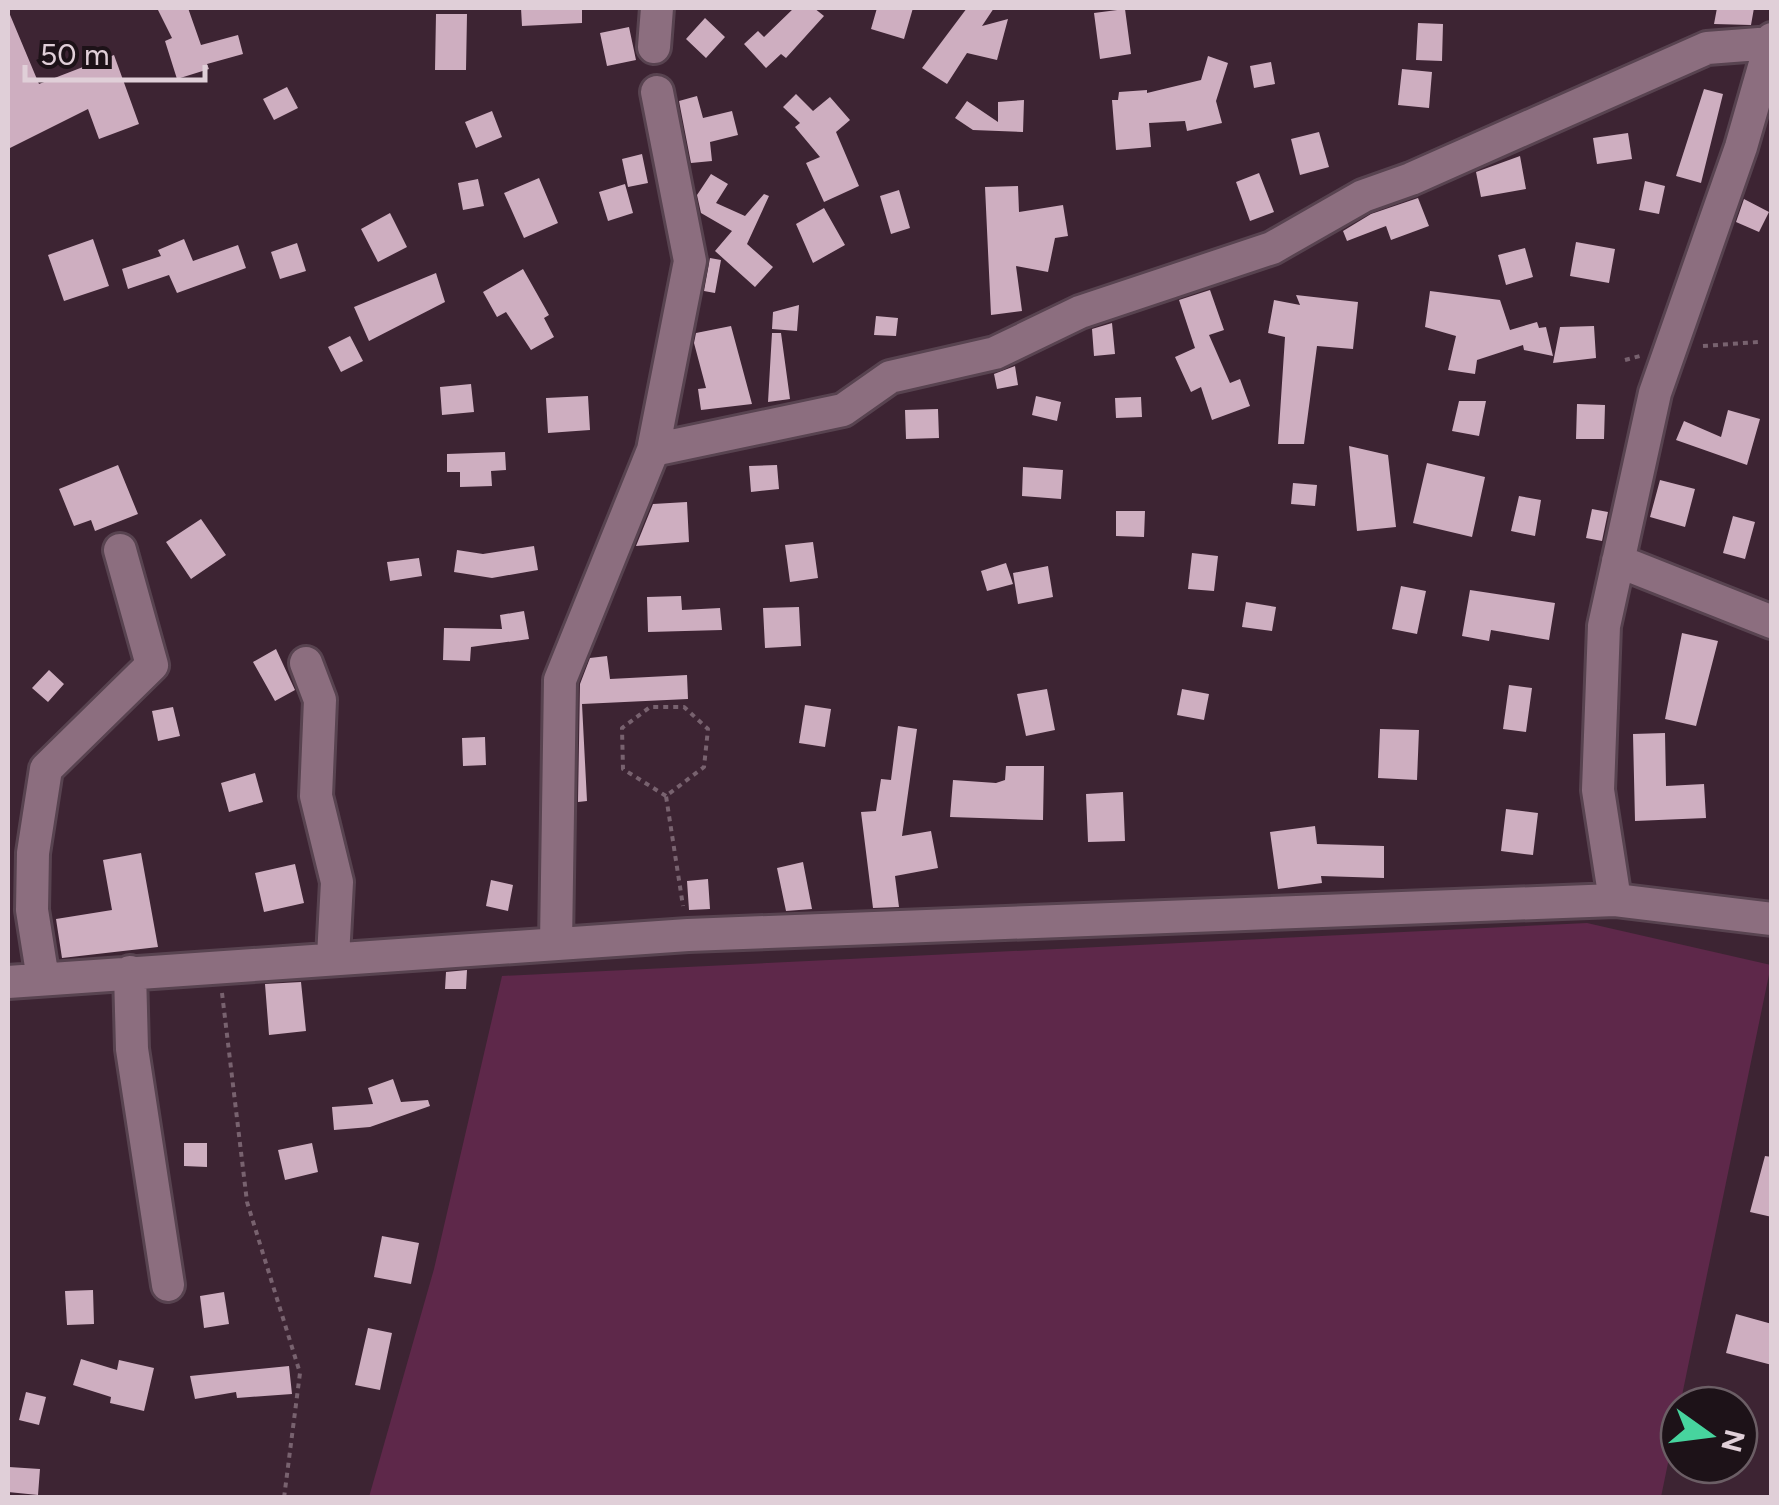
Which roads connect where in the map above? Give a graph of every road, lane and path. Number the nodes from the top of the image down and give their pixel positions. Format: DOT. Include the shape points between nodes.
graph roads {
  1 [pos="657,8"];
  2 [pos="1771,42"];
  3 [pos="654,47"];
  4 [pos="657,92"];
  5 [pos="653,450"];
  6 [pos="120,550"];
  7 [pos="1618,561"];
  8 [pos="1772,622"];
  9 [pos="306,663"];
  10 [pos="666,796"];
  11 [pos="1615,900"];
  12 [pos="1772,919"];
  13 [pos="688,935"];
  14 [pos="556,944"];
  15 [pos="333,957"];
  16 [pos="220,966"];
  17 [pos="130,972"];
  18 [pos="42,979"];
  19 [pos="8,982"];
  20 [pos="168,1285"];
  21 [pos="284,1498"];
  1 -- 3 [label="street"];
  2 -- 5 [label="street" via="1707,48 1363,196 1272,248 1080,312 995,353 890,377 844,410"];
  2 -- 7 [label="street" via="1656,392"];
  4 -- 5 [label="street" via="690,261"];
  5 -- 14 [label="street" via="560,680"];
  6 -- 18 [label="street" via="152,665 46,769 32,872"];
  7 -- 8 [label="street"];
  7 -- 11 [label="street" via="1604,626 1598,790"];
  9 -- 15 [label="street" via="320,700 316,796 337,882"];
  10 -- 10 [label="path" via="704,767 708,729 684,706 650,707 622,728 624,769"];
  10 -- 13 [label="path"];
  11 -- 12 [label="street"];
  11 -- 13 [label="street"];
  13 -- 14 [label="street"];
  14 -- 15 [label="street"];
  15 -- 16 [label="street"];
  16 -- 17 [label="street"];
  16 -- 21 [label="path" via="247,1202 300,1372"];
  17 -- 18 [label="street"];
  17 -- 20 [label="street" via="132,1048"];
  18 -- 19 [label="street"];
}
